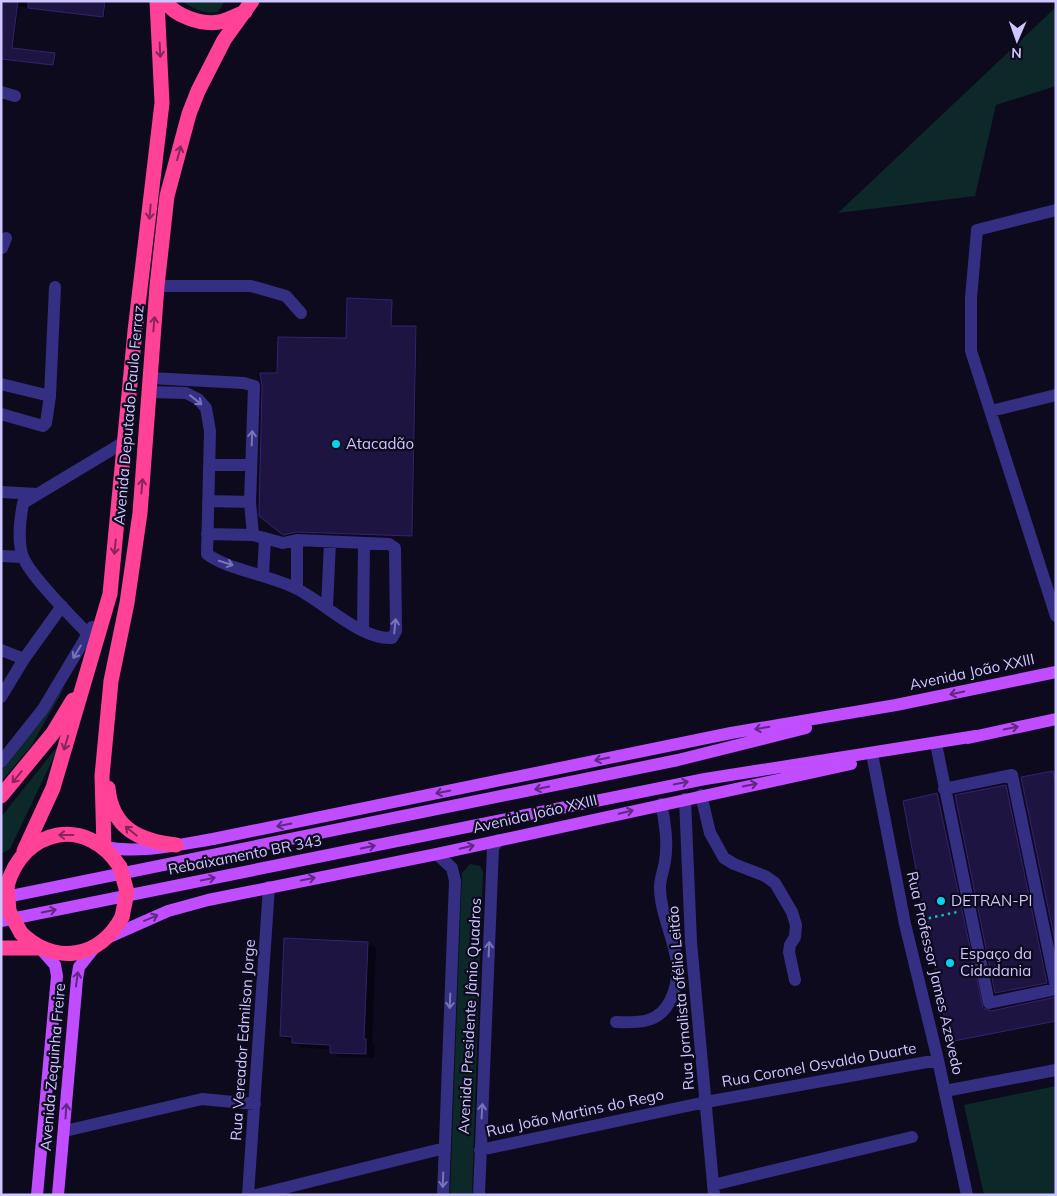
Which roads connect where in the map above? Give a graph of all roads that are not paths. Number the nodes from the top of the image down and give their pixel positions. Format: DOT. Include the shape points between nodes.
graph roads {
  1 [pos="157,1"];
  2 [pos="165,1"];
  3 [pos="250,4"];
  4 [pos="1,92"];
  5 [pos="15,96"];
  6 [pos="1056,210"];
  7 [pos="157,286"];
  8 [pos="55,287"];
  9 [pos="301,313"];
  10 [pos="1,384"];
  11 [pos="150,385"];
  12 [pos="1056,395"];
  13 [pos="50,396"];
  14 [pos="990,412"];
  15 [pos="1,414"];
  16 [pos="126,441"];
  17 [pos="210,465"];
  18 [pos="251,465"];
  19 [pos="1,492"];
  20 [pos="37,494"];
  21 [pos="208,501"];
  22 [pos="250,502"];
  23 [pos="207,534"];
  24 [pos="253,535"];
  25 [pos="266,539"];
  26 [pos="297,540"];
  27 [pos="330,542"];
  28 [pos="364,543"];
  29 [pos="1,556"];
  30 [pos="23,557"];
  31 [pos="263,575"];
  32 [pos="297,588"];
  33 [pos="110,594"];
  34 [pos="62,606"];
  35 [pos="328,607"];
  36 [pos="1056,616"];
  37 [pos="363,630"];
  38 [pos="88,634"];
  39 [pos="1,650"];
  40 [pos="24,659"];
  41 [pos="1056,672"];
  42 [pos="86,680"];
  43 [pos="111,682"];
  44 [pos="1,696"];
  45 [pos="896,705"];
  46 [pos="1056,719"];
  47 [pos="976,736"];
  48 [pos="936,744"];
  49 [pos="873,759"];
  50 [pos="1,762"];
  51 [pos="944,789"];
  52 [pos="701,795"];
  53 [pos="1,796"];
  54 [pos="685,799"];
  55 [pos="468,804"];
  56 [pos="661,804"];
  57 [pos="496,821"];
  58 [pos="498,840"];
  59 [pos="176,845"];
  60 [pos="104,848"];
  61 [pos="437,854"];
  62 [pos="14,861"];
  63 [pos="269,887"];
  64 [pos="4,892"];
  65 [pos="1,921"];
  66 [pos="101,943"];
  67 [pos="1,948"];
  68 [pos="40,948"];
  69 [pos="795,980"];
  70 [pos="1056,988"];
  71 [pos="616,1022"];
  72 [pos="938,1060"];
  73 [pos="1056,1070"];
  74 [pos="945,1091"];
  75 [pos="706,1102"];
  76 [pos="255,1104"];
  77 [pos="65,1130"];
  78 [pos="44,1137"];
  79 [pos="912,1137"];
  80 [pos="64,1145"];
  81 [pos="445,1148"];
  82 [pos="480,1150"];
  83 [pos="713,1190"];
  84 [pos="37,1195"];
  85 [pos="58,1195"];
  86 [pos="248,1195"];
  87 [pos="256,1195"];
  88 [pos="443,1195"];
  89 [pos="479,1195"];
  90 [pos="967,1195"];
  1 -- 16 [label="highway, Avenida Deputado Paulo Ferraz, one-way" via="162,103"];
  2 -- 3 [label="highway" via="181,15 208,22 220,22"];
  7 -- 3 [label="highway, Avenida Deputado Paulo Ferraz, one-way" via="167,196 189,114 224,40"];
  4 -- 5 [label="street"];
  6 -- 14 [label="street" via="977,230 971,351"];
  7 -- 9 [label="street" via="252,286 286,296"];
  11 -- 7 [label="highway, Avenida Deputado Paulo Ferraz, one-way"];
  8 -- 13 [label="street"];
  10 -- 13 [label="street"];
  11 -- 17 [label="street, one-way" via="186,393 206,408"];
  18 -- 11 [label="street, one-way" via="254,386"];
  43 -- 11 [label="highway, Avenida Deputado Paulo Ferraz, one-way" via="140,513"];
  12 -- 14 [label="street"];
  13 -- 15 [label="street" via="49,414 43,426"];
  14 -- 36 [label="street"];
  16 -- 20 [label="street"];
  16 -- 33 [label="highway, Avenida Deputado Paulo Ferraz, one-way"];
  17 -- 18 [label="street"];
  17 -- 21 [label="street"];
  18 -- 22 [label="street"];
  19 -- 20 [label="street"];
  20 -- 30 [label="street" via="23,503 19,524"];
  21 -- 22 [label="street"];
  21 -- 23 [label="street"];
  22 -- 24 [label="street"];
  23 -- 24 [label="street"];
  23 -- 31 [label="street, one-way" via="207,554 214,560"];
  24 -- 25 [label="street"];
  25 -- 26 [label="street" via="283,543"];
  25 -- 31 [label="street"];
  26 -- 27 [label="street"];
  26 -- 32 [label="street"];
  27 -- 28 [label="street"];
  27 -- 35 [label="street"];
  28 -- 37 [label="street"];
  37 -- 28 [label="street, one-way" via="381,639 392,638 396,631 395,548 388,544"];
  29 -- 30 [label="street"];
  30 -- 34 [label="street"];
  31 -- 32 [label="street"];
  32 -- 35 [label="street"];
  33 -- 38 [label="street, Avenida Deputado Paulo Ferraz"];
  33 -- 42 [label="highway, Avenida Deputado Paulo Ferraz"];
  34 -- 38 [label="street"];
  34 -- 40 [label="street"];
  35 -- 37 [label="street"];
  38 -- 50 [label="street, Avenida Deputado Paulo Ferraz, one-way" via="43,709"];
  39 -- 40 [label="street"];
  40 -- 44 [label="street"];
  41 -- 45 [label="main road, Avenida João XXIII, one-way"];
  42 -- 53 [label="highway, one-way" via="54,733"];
  42 -- 62 [label="highway, Avenida Deputado Paulo Ferraz, one-way" via="53,788"];
  59 -- 43 [label="highway, one-way" via="156,843 131,833 116,814 109,795 107,775"];
  43 -- 60 [label="highway, Avenida Deputado Paulo Ferraz" via="102,776"];
  45 -- 55 [label="main road, Avenida João XXIII, one-way" via="678,760"];
  45 -- 59 [label="main road, Avenida João XXIII, one-way" via="731,733"];
  47 -- 46 [label="main road, Avenida João XXIII, one-way"];
  47 -- 48 [label="main road, Avenida João XXIII"];
  57 -- 47 [label="main road, Avenida João XXIII, one-way" via="705,778"];
  48 -- 49 [label="main road, Avenida João XXIII"];
  48 -- 51 [label="street"];
  52 -- 49 [label="main road, Avenida João XXIII, one-way"];
  49 -- 72 [label="street, Rua Professor James Azevedo" via="905,924"];
  51 -- 70 [label="street" via="1012,776"];
  51 -- 70 [label="street" via="989,1003"];
  52 -- 54 [label="main road, Avenida João XXIII"];
  52 -- 69 [label="street" via="710,833 724,858 775,883 792,912 796,924 789,952"];
  54 -- 56 [label="main road, Avenida João XXIII"];
  54 -- 75 [label="street, Rua Jornalista ofélio Leitão" via="691,942"];
  55 -- 64 [label="main road, Rebaixamento BR 343"];
  58 -- 56 [label="main road, Avenida João XXIII, one-way"];
  56 -- 71 [label="street" via="666,858 660,887 678,964 675,991 666,1010 655,1018 638,1023"];
  65 -- 57 [label="main road, Rebaixamento BR 343, one-way"];
  61 -- 58 [label="main road, Avenida João XXIII, one-way"];
  82 -- 58 [label="street, Avenida Presidente Jânio Quadros, one-way" via="493,848"];
  59 -- 60 [label="main road, Avenida João XXIII" via="128,850"];
  60 -- 62 [label="highway, one-way" via="89,839 55,835 38,841"];
  60 -- 66 [label="highway, bridge" via="120,867 126,892 122,917"];
  63 -- 61 [label="main road, Avenida João XXIII, one-way"];
  61 -- 81 [label="street, Avenida Presidente Jânio Quadros, one-way" via="452,868 455,881"];
  62 -- 64 [label="highway, Avenida Deputado Paulo Ferraz"];
  66 -- 63 [label="main road, Avenida João XXIII, one-way" via="168,910"];
  63 -- 76 [label="street, Rua Vereador Edmilson Jorge"];
  64 -- 68 [label="highway, bridge" via="9,911 21,933"];
  66 -- 68 [label="highway" via="77,953 58,953"];
  77 -- 66 [label="main road, Avenida Zequinha Freire, one-way" via="79,967"];
  67 -- 68 [label="highway"];
  68 -- 78 [label="main road, Avenida Zequinha Freire" via="55,965 57,976"];
  72 -- 74 [label="street, Rua Professor James Azevedo"];
  72 -- 75 [label="street, Rua Coronel Osvaldo Duarte"];
  73 -- 74 [label="street"];
  74 -- 90 [label="street, Rua Professor James Azevedo"];
  75 -- 82 [label="street, Rua João Martins do Rego"];
  75 -- 83 [label="street, Rua Jornalista ofélio Leitão"];
  76 -- 77 [label="street" via="202,1099"];
  76 -- 86 [label="street, Rua Vereador Edmilson Jorge"];
  77 -- 80 [label="main road, Avenida Zequinha Freire"];
  78 -- 80 [label="main road" via="55,1136"];
  78 -- 84 [label="main road, Avenida Zequinha Freire"];
  79 -- 83 [label="street"];
  80 -- 85 [label="main road, Avenida Zequinha Freire"];
  81 -- 87 [label="street"];
  81 -- 88 [label="street, Avenida Presidente Jânio Quadros, one-way"];
  82 -- 89 [label="street, Avenida Presidente Jânio Quadros"];
}
